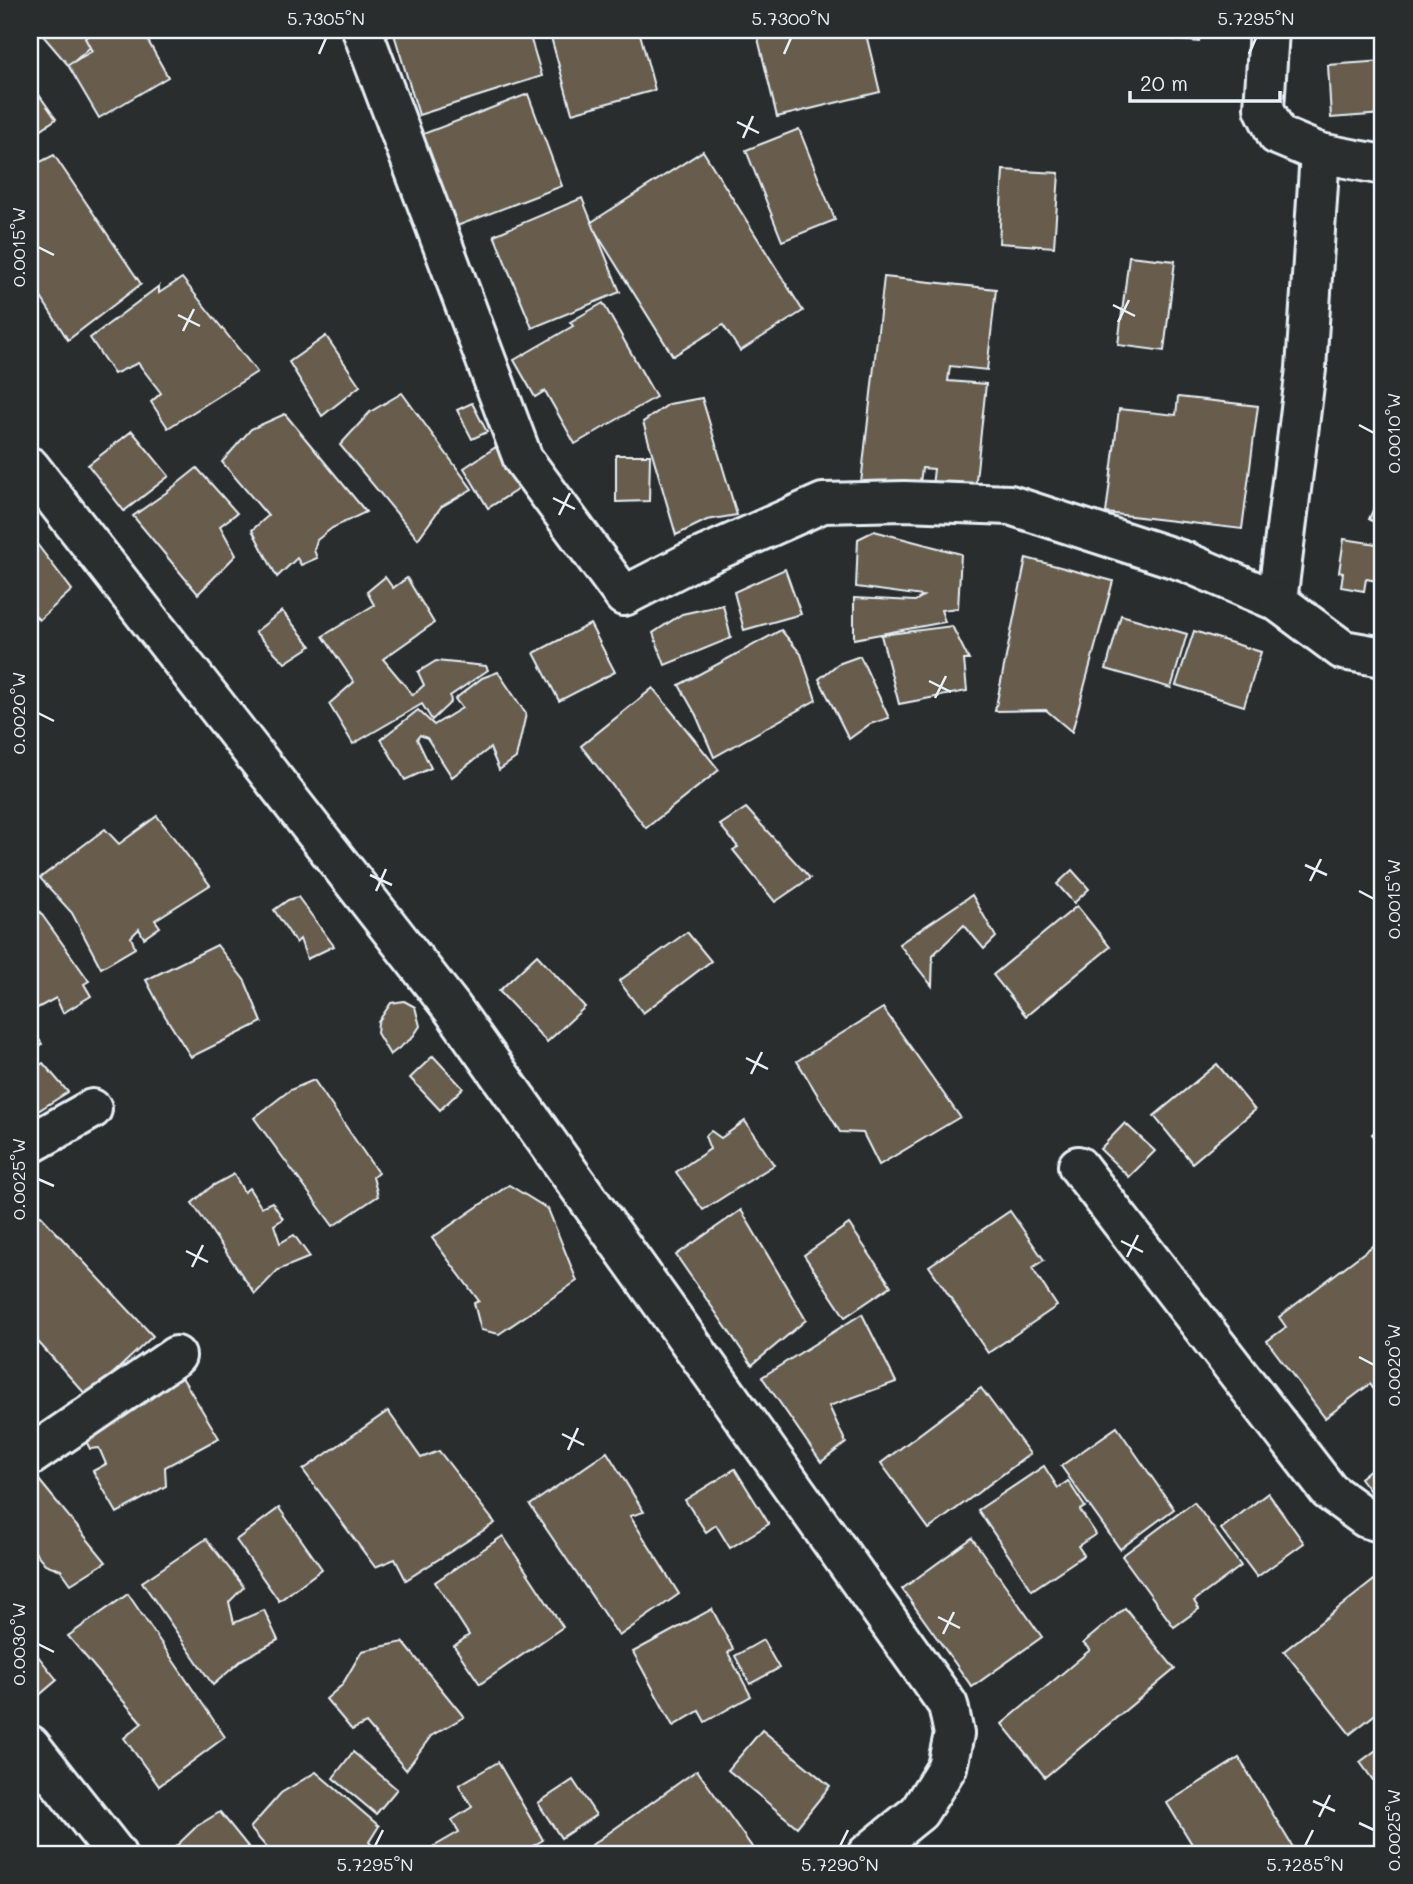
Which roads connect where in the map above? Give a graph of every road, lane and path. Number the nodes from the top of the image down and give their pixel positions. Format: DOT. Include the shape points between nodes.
graph roads {
  1 [pos="362,30"];
  2 [pos="1269,30"];
  3 [pos="1320,153"];
  4 [pos="1383,165"];
  5 [pos="30,467"];
  6 [pos="1277,601"];
  7 [pos="1383,657"];
  8 [pos="92,1109"];
  9 [pos="30,1143"];
  10 [pos="1079,1166"];
  11 [pos="176,1356"];
  12 [pos="30,1456"];
  13 [pos="1383,1522"];
  14 [pos="30,1745"];
  15 [pos="116,1854"];
  16 [pos="867,1854"];
  1 -- 6 [label="street" via="523,459 624,596 823,503 904,501 1010,505 1186,562"];
  2 -- 3 [label="street" via="1264,108 1277,135"];
  3 -- 4 [label="street"];
  3 -- 6 [label="street" via="1306,369"];
  5 -- 16 [label="street" via="452,1008 948,1705 954,1734 947,1767 919,1812"];
  6 -- 7 [label="street" via="1343,650"];
  8 -- 9 [label="street"];
  10 -- 13 [label="street" via="1329,1491 1366,1518"];
  11 -- 12 [label="street"];
  14 -- 15 [label="street"];
}
